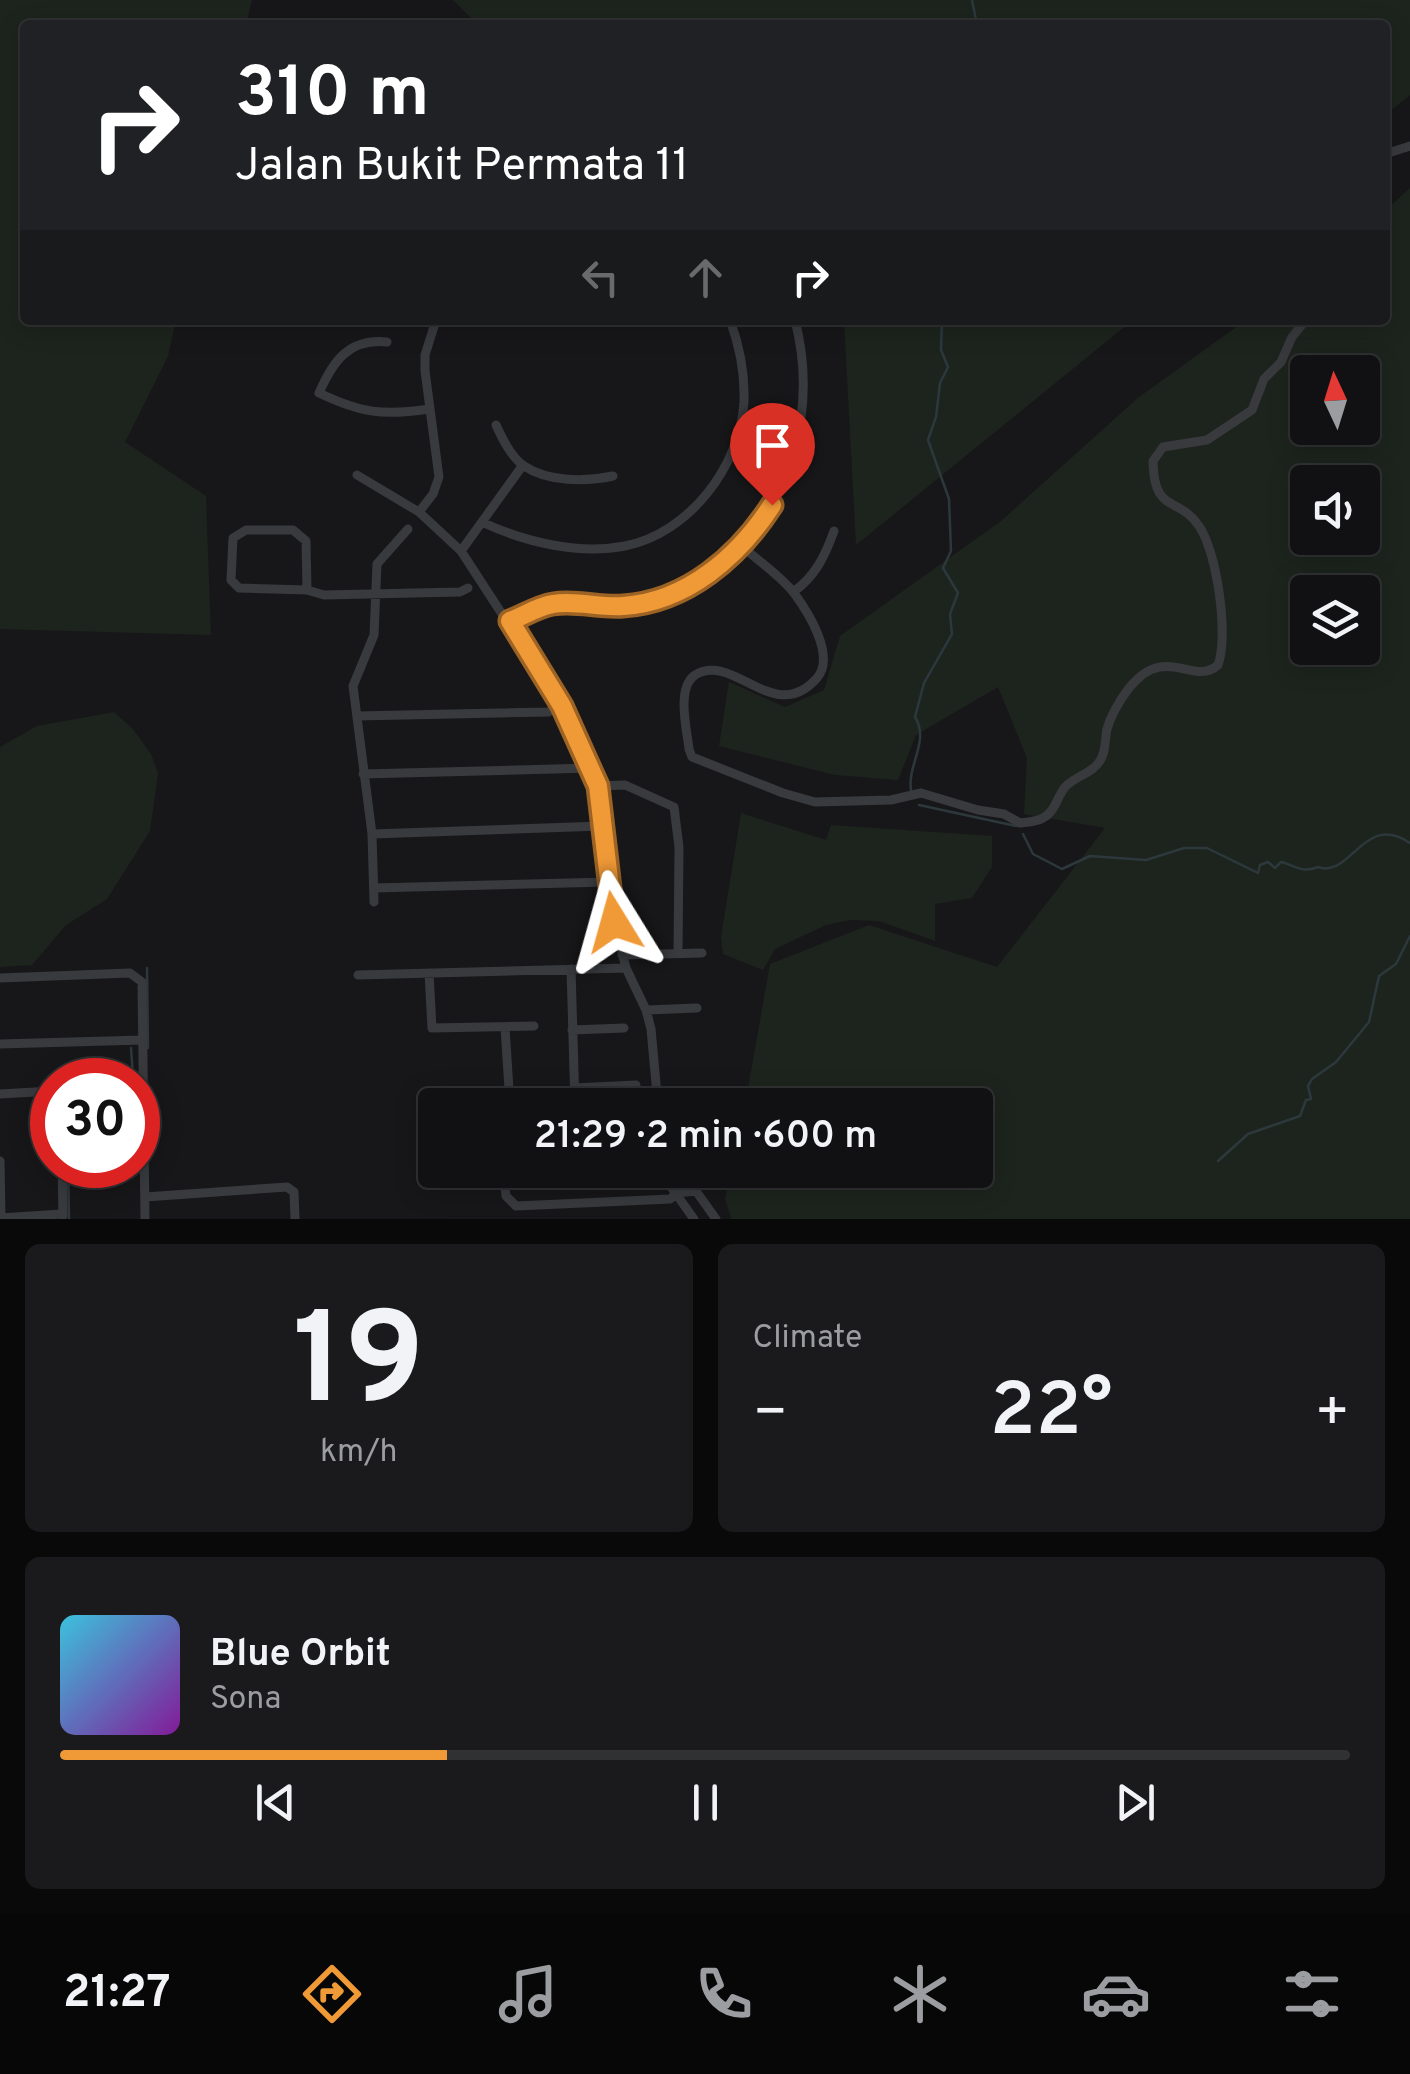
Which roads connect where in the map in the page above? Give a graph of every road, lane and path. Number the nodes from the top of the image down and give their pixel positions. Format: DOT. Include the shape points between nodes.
graph roads {
  1 [pos="435,325"];
  2 [pos="731,325"];
  3 [pos="796,325"];
  4 [pos="1302,325"];
  5 [pos="388,342"];
  6 [pos="429,409"];
  7 [pos="496,425"];
  8 [pos="523,465"];
  9 [pos="357,475"];
  10 [pos="613,476"];
  11 [pos="419,512"];
  12 [pos="484,523"];
  13 [pos="408,529"];
  14 [pos="834,532"];
  15 [pos="742,546"];
  16 [pos="462,551"];
  17 [pos="468,588"];
  18 [pos="307,590"];
  19 [pos="793,592"];
  20 [pos="375,594"];
  21 [pos="510,621"];
  22 [pos="562,706"];
  23 [pos="357,716"];
  24 [pos="591,768"];
  25 [pos="363,774"];
  26 [pos="598,786"];
  27 [pos="602,826"];
  28 [pos="372,834"];
  29 [pos="608,882"];
  30 [pos="374,888"];
  31 [pos="374,902"];
  32 [pos="678,953"];
  33 [pos="702,953"];
  34 [pos="622,955"];
  35 [pos="626,968"];
  36 [pos="571,969"];
  37 [pos="429,973"];
  38 [pos="358,975"];
  39 [pos="0,978"];
  40 [pos="697,1008"];
  41 [pos="646,1010"];
  42 [pos="534,1026"];
  43 [pos="506,1027"];
  44 [pos="624,1028"];
  45 [pos="572,1030"];
  46 [pos="143,1040"];
  47 [pos="0,1044"];
  48 [pos="142,1058"];
  49 [pos="636,1085"];
  50 [pos="509,1088"];
  51 [pos="574,1088"];
  52 [pos="656,1088"];
  53 [pos="30,1092"];
  54 [pos="0,1094"];
  55 [pos="0,1161"];
  56 [pos="62,1188"];
  57 [pos="145,1188"];
  58 [pos="505,1188"];
  59 [pos="673,1188"];
  60 [pos="694,1188"];
  61 [pos="696,1191"];
  62 [pos="677,1193"];
  63 [pos="145,1197"];
  64 [pos="63,1216"];
  65 [pos="1,1218"];
  66 [pos="146,1219"];
  67 [pos="295,1219"];
  68 [pos="694,1219"];
  69 [pos="716,1219"];
  1 -- 6 [label="street" via="426,355"];
  2 -- 12 [label="street" via="742,362 739,428 717,481 675,524 609,548 530,542"];
  3 -- 15 [label="street" via="805,383 794,456"];
  4 -- 19 [label="street" via="1264,379 1252,410 1207,440 1163,447 1152,461 1157,492 1204,534 1220,598 1218,665 1204,672 1155,666 1143,673 1109,724 1102,758 1065,788 1047,816 1020,823 921,794 815,802 692,757 685,693 696,674 725,673 774,696 789,695 818,677 822,650"];
  5 -- 6 [label="street" via="348,349 335,359 319,393 375,414"];
  6 -- 11 [label="street" via="439,477"];
  7 -- 8 [label="street"];
  8 -- 10 [label="street" via="570,479"];
  8 -- 12 [label="street"];
  9 -- 11 [label="street"];
  11 -- 16 [label="street"];
  12 -- 16 [label="street"];
  13 -- 20 [label="street" via="378,564"];
  14 -- 19 [label="street" via="808,582"];
  15 -- 19 [label="street"];
  15 -- 21 [label="street" via="700,580 656,600 552,604"];
  16 -- 21 [label="street"];
  17 -- 20 [label="street"];
  18 -- 18 [label="street" via="306,541 293,530 246,530 233,538 234,586"];
  18 -- 20 [label="street"];
  20 -- 23 [label="street" via="374,635 353,686"];
  21 -- 22 [label="street"];
  22 -- 23 [label="street" via="548,712"];
  22 -- 24 [label="street"];
  23 -- 25 [label="street"];
  24 -- 25 [label="street"];
  24 -- 26 [label="street"];
  25 -- 28 [label="street"];
  26 -- 27 [label="street"];
  26 -- 32 [label="street" via="625,785 674,807"];
  27 -- 28 [label="street"];
  27 -- 29 [label="street"];
  28 -- 30 [label="street"];
  29 -- 30 [label="street"];
  29 -- 34 [label="street"];
  30 -- 31 [label="street"];
  32 -- 33 [label="street"];
  32 -- 34 [label="street"];
  34 -- 35 [label="street"];
  35 -- 36 [label="street"];
  35 -- 41 [label="street"];
  36 -- 37 [label="street"];
  36 -- 45 [label="street"];
  37 -- 38 [label="street"];
  37 -- 43 [label="street" via="432,1028"];
  39 -- 46 [label="street" via="130,973 142,982"];
  40 -- 41 [label="street"];
  41 -- 52 [label="street"];
  42 -- 43 [label="street"];
  43 -- 50 [label="street"];
  44 -- 45 [label="street"];
  45 -- 51 [label="street"];
  46 -- 47 [label="street"];
  46 -- 48 [label="street"];
  49 -- 51 [label="street"];
  53 -- 54 [label="street"];
  55 -- 65 [label="street"];
  56 -- 64 [label="street"];
  57 -- 63 [label="street"];
  58 -- 62 [label="street" via="516,1206 670,1199"];
  59 -- 62 [label="street"];
  60 -- 61 [label="street"];
  61 -- 62 [label="street"];
  61 -- 69 [label="street"];
  62 -- 68 [label="street"];
  63 -- 66 [label="street"];
  63 -- 67 [label="street" via="287,1186 294,1192"];
  64 -- 65 [label="street"];
}
